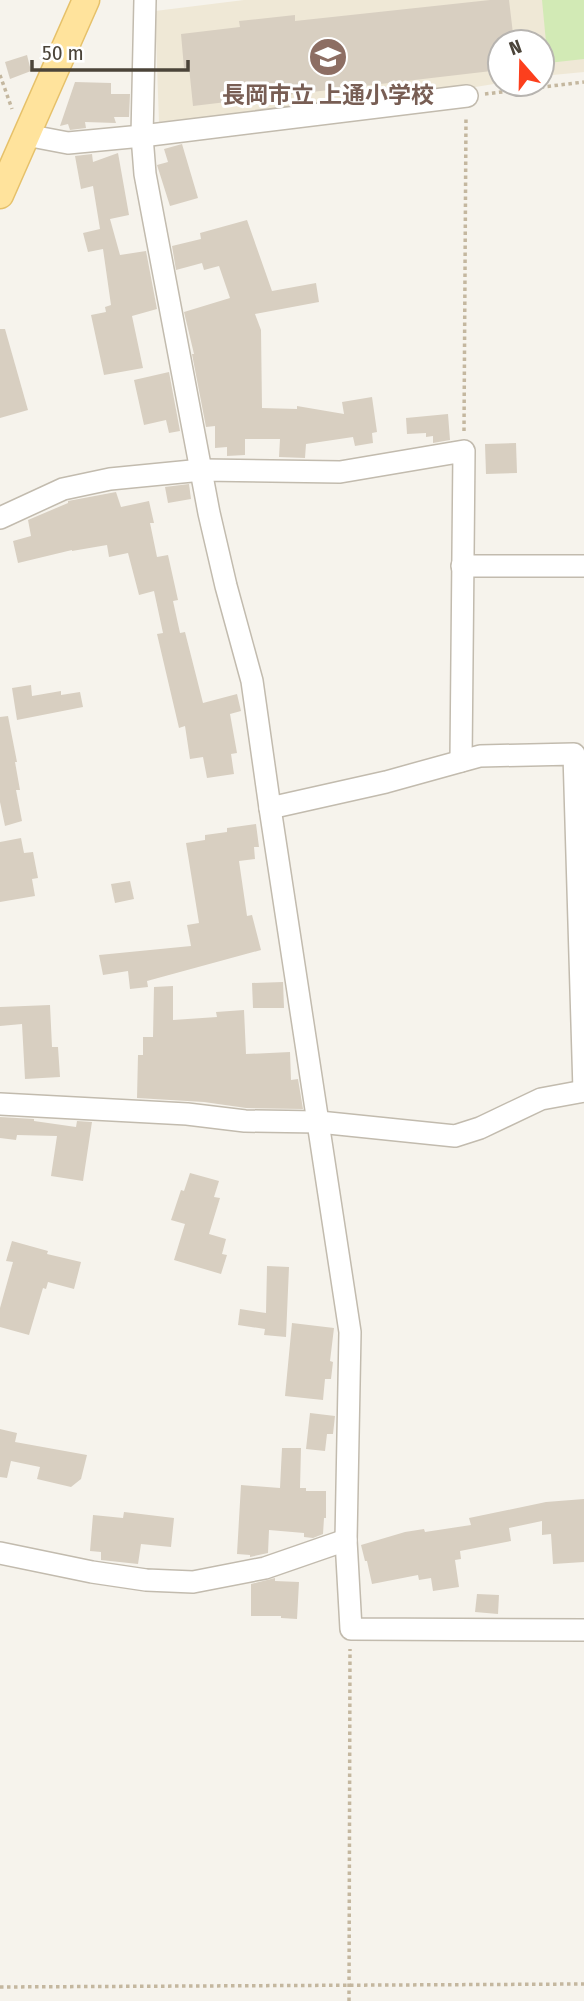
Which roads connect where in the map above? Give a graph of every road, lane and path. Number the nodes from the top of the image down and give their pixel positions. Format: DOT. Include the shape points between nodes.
graph roads {
  1 [pos="86,0"];
  2 [pos="145,0"];
  3 [pos="584,82"];
  4 [pos="467,96"];
  5 [pos="26,135"];
  6 [pos="142,136"];
  7 [pos="3,180"];
  8 [pos="464,452"];
  9 [pos="202,470"];
  10 [pos="0,518"];
  11 [pos="462,566"];
  12 [pos="584,566"];
  13 [pos="461,761"];
  14 [pos="270,808"];
  15 [pos="0,1104"];
  16 [pos="319,1122"];
  17 [pos="346,1540"];
  18 [pos="0,1553"];
  19 [pos="351,1629"];
  20 [pos="584,1630"];
  21 [pos="584,1984"];
  22 [pos="349,1986"];
  23 [pos="0,1987"];
  24 [pos="349,2001"];
  1 -- 5 [label="main road"];
  2 -- 6 [label="street"];
  3 -- 4 [label="path"];
  4 -- 6 [label="street"];
  4 -- 8 [label="path"];
  5 -- 6 [label="street" via="68,143"];
  5 -- 7 [label="main road"];
  6 -- 9 [label="street" via="145,174"];
  8 -- 9 [label="street" via="340,472"];
  8 -- 11 [label="street"];
  9 -- 10 [label="street" via="62,489"];
  9 -- 14 [label="street" via="252,681"];
  11 -- 12 [label="street"];
  11 -- 13 [label="street"];
  13 -- 14 [label="street"];
  13 -- 16 [label="street" via="480,756 574,754 584,1091 541,1099 455,1136"];
  14 -- 16 [label="street"];
  15 -- 16 [label="street"];
  16 -- 17 [label="street" via="350,1332"];
  17 -- 18 [label="street" via="265,1568 193,1583 92,1572"];
  17 -- 19 [label="street"];
  19 -- 20 [label="street"];
  19 -- 22 [label="path"];
  21 -- 22 [label="path"];
  22 -- 23 [label="path"];
  22 -- 24 [label="path"];
}
